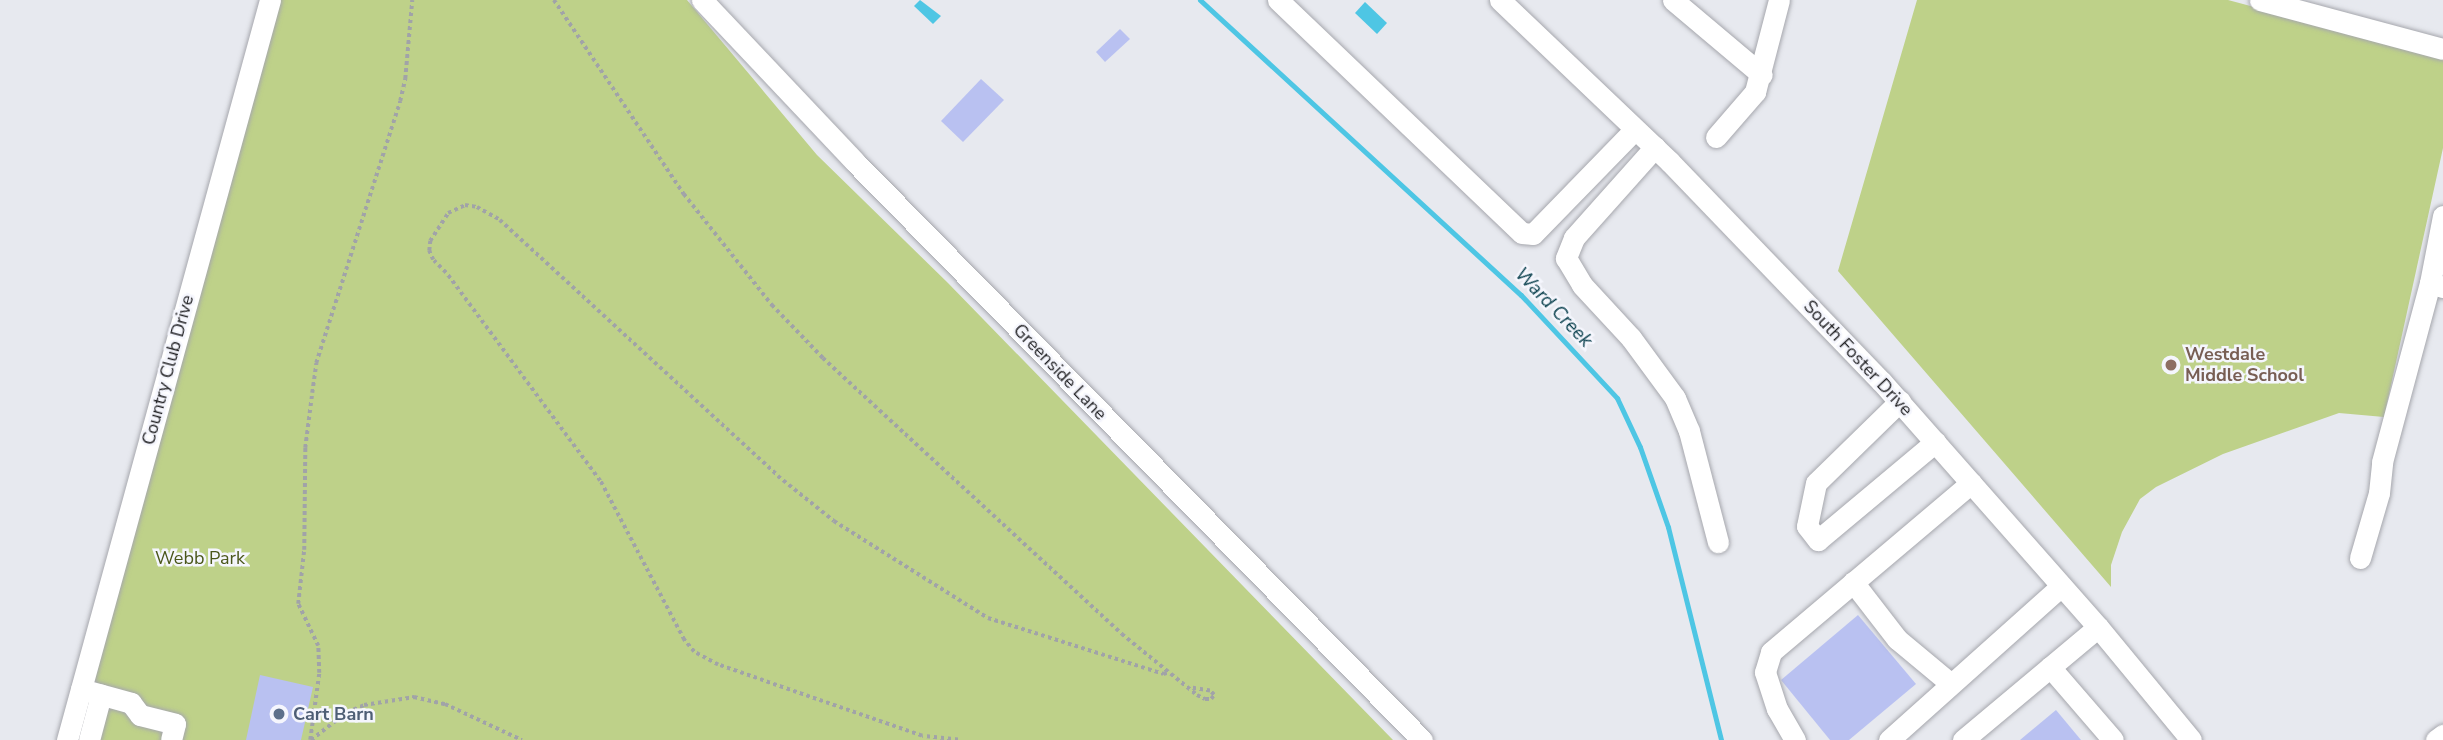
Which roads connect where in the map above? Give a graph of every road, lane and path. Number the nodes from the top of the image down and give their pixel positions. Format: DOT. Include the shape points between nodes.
graph roads {
  1 [pos="270,0"];
  2 [pos="412,0"];
  3 [pos="554,0"];
  4 [pos="702,0"];
  5 [pos="1278,0"];
  6 [pos="1500,0"];
  7 [pos="1673,0"];
  8 [pos="1779,0"];
  9 [pos="2270,1"];
  10 [pos="2443,49"];
  11 [pos="1762,75"];
  12 [pos="1635,129"];
  13 [pos="1716,137"];
  14 [pos="1655,148"];
  15 [pos="2443,216"];
  16 [pos="2437,285"];
  17 [pos="1899,401"];
  18 [pos="1935,442"];
  19 [pos="1971,483"];
  20 [pos="1718,542"];
  21 [pos="2360,558"];
  22 [pos="1853,582"];
  23 [pos="2061,586"];
  24 [pos="2098,627"];
  25 [pos="2050,667"];
  26 [pos="1170,672"];
  27 [pos="1951,684"];
  28 [pos="1191,688"];
  29 [pos="91,692"];
  30 [pos="2443,734"];
  31 [pos="67,740"];
  32 [pos="89,740"];
  33 [pos="171,740"];
  34 [pos="311,740"];
  35 [pos="522,740"];
  36 [pos="958,740"];
  37 [pos="1422,740"];
  38 [pos="1795,740"];
  39 [pos="1889,740"];
  40 [pos="1963,740"];
  41 [pos="2113,740"];
  42 [pos="2191,740"];
  43 [pos="2436,740"];
  1 -- 29 [label="street, Country Club Drive"];
  2 -- 34 [label="path" via="400,101 316,363 305,448 304,550 298,604 318,646 320,673"];
  3 -- 26 [label="path" via="684,194 772,305 823,358 1122,634"];
  4 -- 37 [label="street, Greenside Lane" via="863,171"];
  5 -- 12 [label="street" via="1522,233 1533,234"];
  6 -- 12 [label="street, South Foster Drive"];
  7 -- 11 [label="street"];
  8 -- 11 [label="street"];
  9 -- 10 [label="street"];
  11 -- 13 [label="street" via="1755,92"];
  12 -- 14 [label="street, South Foster Drive"];
  14 -- 17 [label="street, South Foster Drive"];
  14 -- 20 [label="street" via="1574,238 1566,258 1675,398 1689,431"];
  15 -- 16 [label="street"];
  16 -- 21 [label="street" via="2382,462 2379,493"];
  17 -- 18 [label="street, South Foster Drive"];
  17 -- 18 [label="street" via="1816,483 1807,526 1818,540"];
  18 -- 19 [label="street, South Foster Drive"];
  19 -- 22 [label="street"];
  19 -- 23 [label="street, South Foster Drive"];
  22 -- 27 [label="street" via="1897,639"];
  22 -- 38 [label="street" via="1771,652 1765,672 1777,709"];
  23 -- 24 [label="street, South Foster Drive"];
  23 -- 27 [label="street"];
  24 -- 25 [label="street"];
  24 -- 42 [label="street, South Foster Drive"];
  25 -- 40 [label="street"];
  25 -- 41 [label="street"];
  26 -- 28 [label="path"];
  26 -- 36 [label="path" via="1163,674 997,622 834,521 500,220 465,205 448,213 430,241 433,260 600,481 694,652 718,665 909,731"];
  27 -- 39 [label="street"];
  28 -- 28 [label="path" via="1210,691 1214,695 1205,699"];
  29 -- 31 [label="street, Country Club Drive"];
  29 -- 32 [label="street"];
  29 -- 33 [label="street" via="131,703 140,715 175,724"];
  30 -- 43 [label="street"];
  34 -- 35 [label="path" via="347,712 414,697 445,704"];
}
